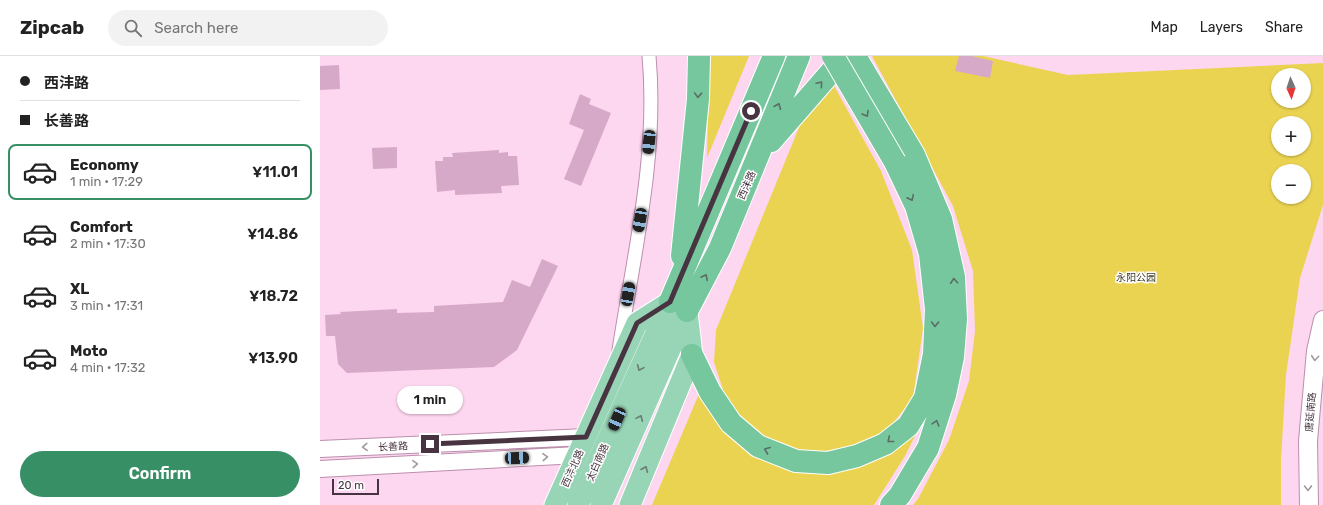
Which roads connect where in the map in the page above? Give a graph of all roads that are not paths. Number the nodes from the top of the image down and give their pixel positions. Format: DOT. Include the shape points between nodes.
graph roads {
  1 [pos="648,56"];
  2 [pos="699,56"];
  3 [pos="774,56"];
  4 [pos="799,56"];
  5 [pos="832,56"];
  6 [pos="845,56"];
  7 [pos="855,56"];
  8 [pos="758,156"];
  9 [pos="904,159"];
  10 [pos="680,277"];
  11 [pos="678,307"];
  12 [pos="1323,320"];
  13 [pos="692,355"];
  14 [pos="615,372"];
  15 [pos="582,446"];
  16 [pos="320,449"];
  17 [pos="320,469"];
  18 [pos="556,505"];
  19 [pos="578,505"];
  20 [pos="601,505"];
  21 [pos="630,505"];
  22 [pos="890,505"];
  23 [pos="1309,505"];
  1 -- 14 [label="street" via="651,80 649,142 643,206"];
  2 -- 10 [label="highway, one-way" via="698,99"];
  3 -- 10 [label="highway"];
  8 -- 4 [label="highway, 西沣路, one-way"];
  5 -- 9 [label="highway, one-way, bridge"];
  8 -- 6 [label="highway, one-way"];
  7 -- 9 [label="highway"];
  11 -- 8 [label="highway, 西沣路, one-way" via="720,248"];
  9 -- 13 [label="highway, one-way" via="930,254 936,309 934,354 925,398 908,426 885,444 857,456 828,463 796,461 758,446 731,422 710,392"];
  22 -- 9 [label="highway, one-way" via="900,495 928,448 945,395 953,357 956,319 954,277 940,219"];
  10 -- 11 [label="highway"];
  11 -- 13 [label="main road"];
  11 -- 14 [label="main road, 西沣北路" via="637,323"];
  11 -- 19 [label="main road, 太白南路, one-way" via="656,332"];
  20 -- 11 [label="main road, one-way" via="675,339"];
  12 -- 23 [label="main road, 唐延南路, one-way" via="1316,351 1308,441"];
  21 -- 13 [label="main road, one-way"];
  14 -- 15 [label="main road, 西沣北路"];
  15 -- 16 [label="street, 长善路, one-way"];
  17 -- 15 [label="street, 长善路, one-way"];
  15 -- 18 [label="main road, 西沣北路"];
}
